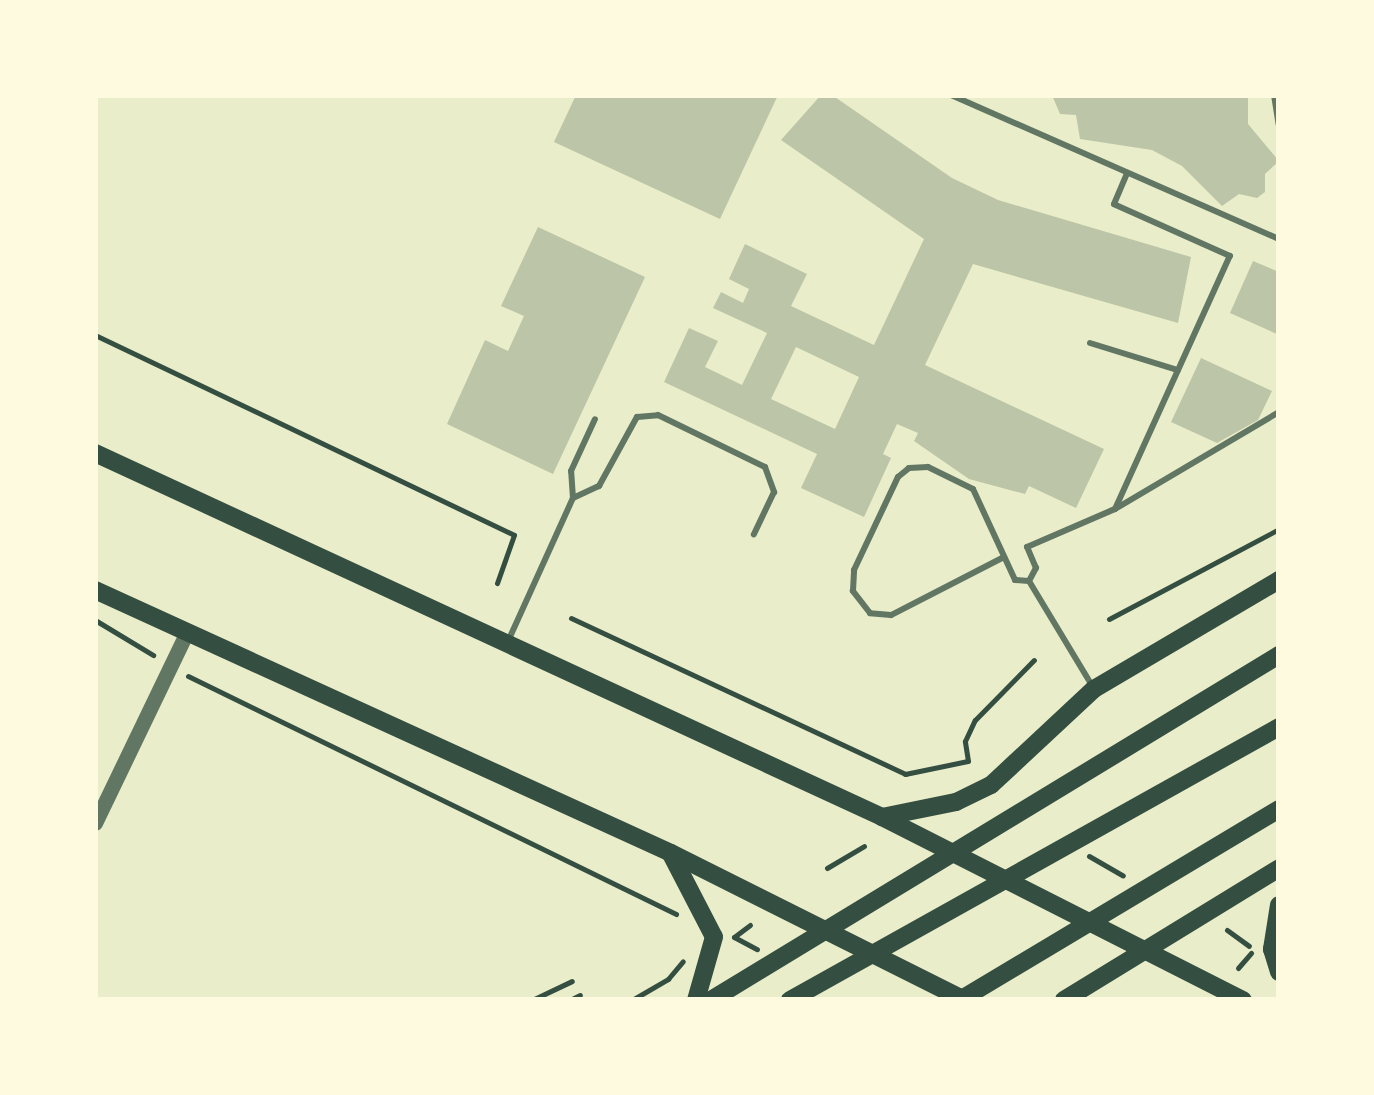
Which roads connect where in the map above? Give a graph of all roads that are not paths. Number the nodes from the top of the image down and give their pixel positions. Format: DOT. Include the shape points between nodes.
graph roads {
  1 [pos="951,95"];
  2 [pos="1274,95"];
  3 [pos="1279,125"];
  4 [pos="1127,174"];
  5 [pos="1279,239"];
  6 [pos="1090,344"];
  7 [pos="1178,370"];
  8 [pos="1279,412"];
  9 [pos="596,418"];
  10 [pos="95,452"];
  11 [pos="573,498"];
  12 [pos="1115,509"];
  13 [pos="754,534"];
  14 [pos="1004,556"];
  15 [pos="1279,580"];
  16 [pos="1029,582"];
  17 [pos="95,590"];
  18 [pos="186,634"];
  19 [pos="507,644"];
  20 [pos="1279,656"];
  21 [pos="1094,689"];
  22 [pos="1279,726"];
  23 [pos="1279,809"];
  24 [pos="882,817"];
  25 [pos="95,824"];
  26 [pos="671,853"];
  27 [pos="957,854"];
  28 [pos="1279,868"];
  29 [pos="1279,905"];
  30 [pos="834,931"];
  31 [pos="1145,952"];
  32 [pos="1279,972"];
  33 [pos="696,1000"];
  34 [pos="711,1000"];
  35 [pos="790,1000"];
  36 [pos="962,1000"];
  37 [pos="1064,1000"];
  38 [pos="1243,1000"];
  1 -- 4 [label="lane"];
  2 -- 3 [label="lane"];
  4 -- 5 [label="lane"];
  4 -- 7 [label="lane" via="1114,204 1230,256"];
  6 -- 7 [label="lane"];
  7 -- 12 [label="lane"];
  8 -- 12 [label="lane"];
  9 -- 11 [label="lane" via="571,471"];
  10 -- 19 [label="main road"];
  11 -- 13 [label="lane" via="598,486 630,423 655,414 770,473 774,494"];
  11 -- 19 [label="lane"];
  12 -- 16 [label="lane" via="1026,547 1036,568"];
  14 -- 14 [label="lane" via="973,489 928,467 912,467 897,478 854,570 853,591 867,610 891,615"];
  14 -- 16 [label="lane" via="1015,580"];
  15 -- 21 [label="main road"];
  16 -- 21 [label="lane"];
  17 -- 18 [label="main road"];
  18 -- 25 [label="street"];
  18 -- 26 [label="main road"];
  19 -- 24 [label="main road"];
  20 -- 27 [label="main road"];
  21 -- 24 [label="main road" via="991,785 956,802"];
  22 -- 35 [label="main road"];
  23 -- 36 [label="main road"];
  24 -- 27 [label="main road"];
  26 -- 30 [label="main road"];
  26 -- 33 [label="main road" via="714,937"];
  27 -- 30 [label="main road"];
  27 -- 31 [label="main road"];
  28 -- 31 [label="main road"];
  29 -- 32 [label="main road" via="1272,949"];
  30 -- 34 [label="main road"];
  30 -- 36 [label="main road"];
  31 -- 37 [label="main road"];
  31 -- 38 [label="main road"];
}
